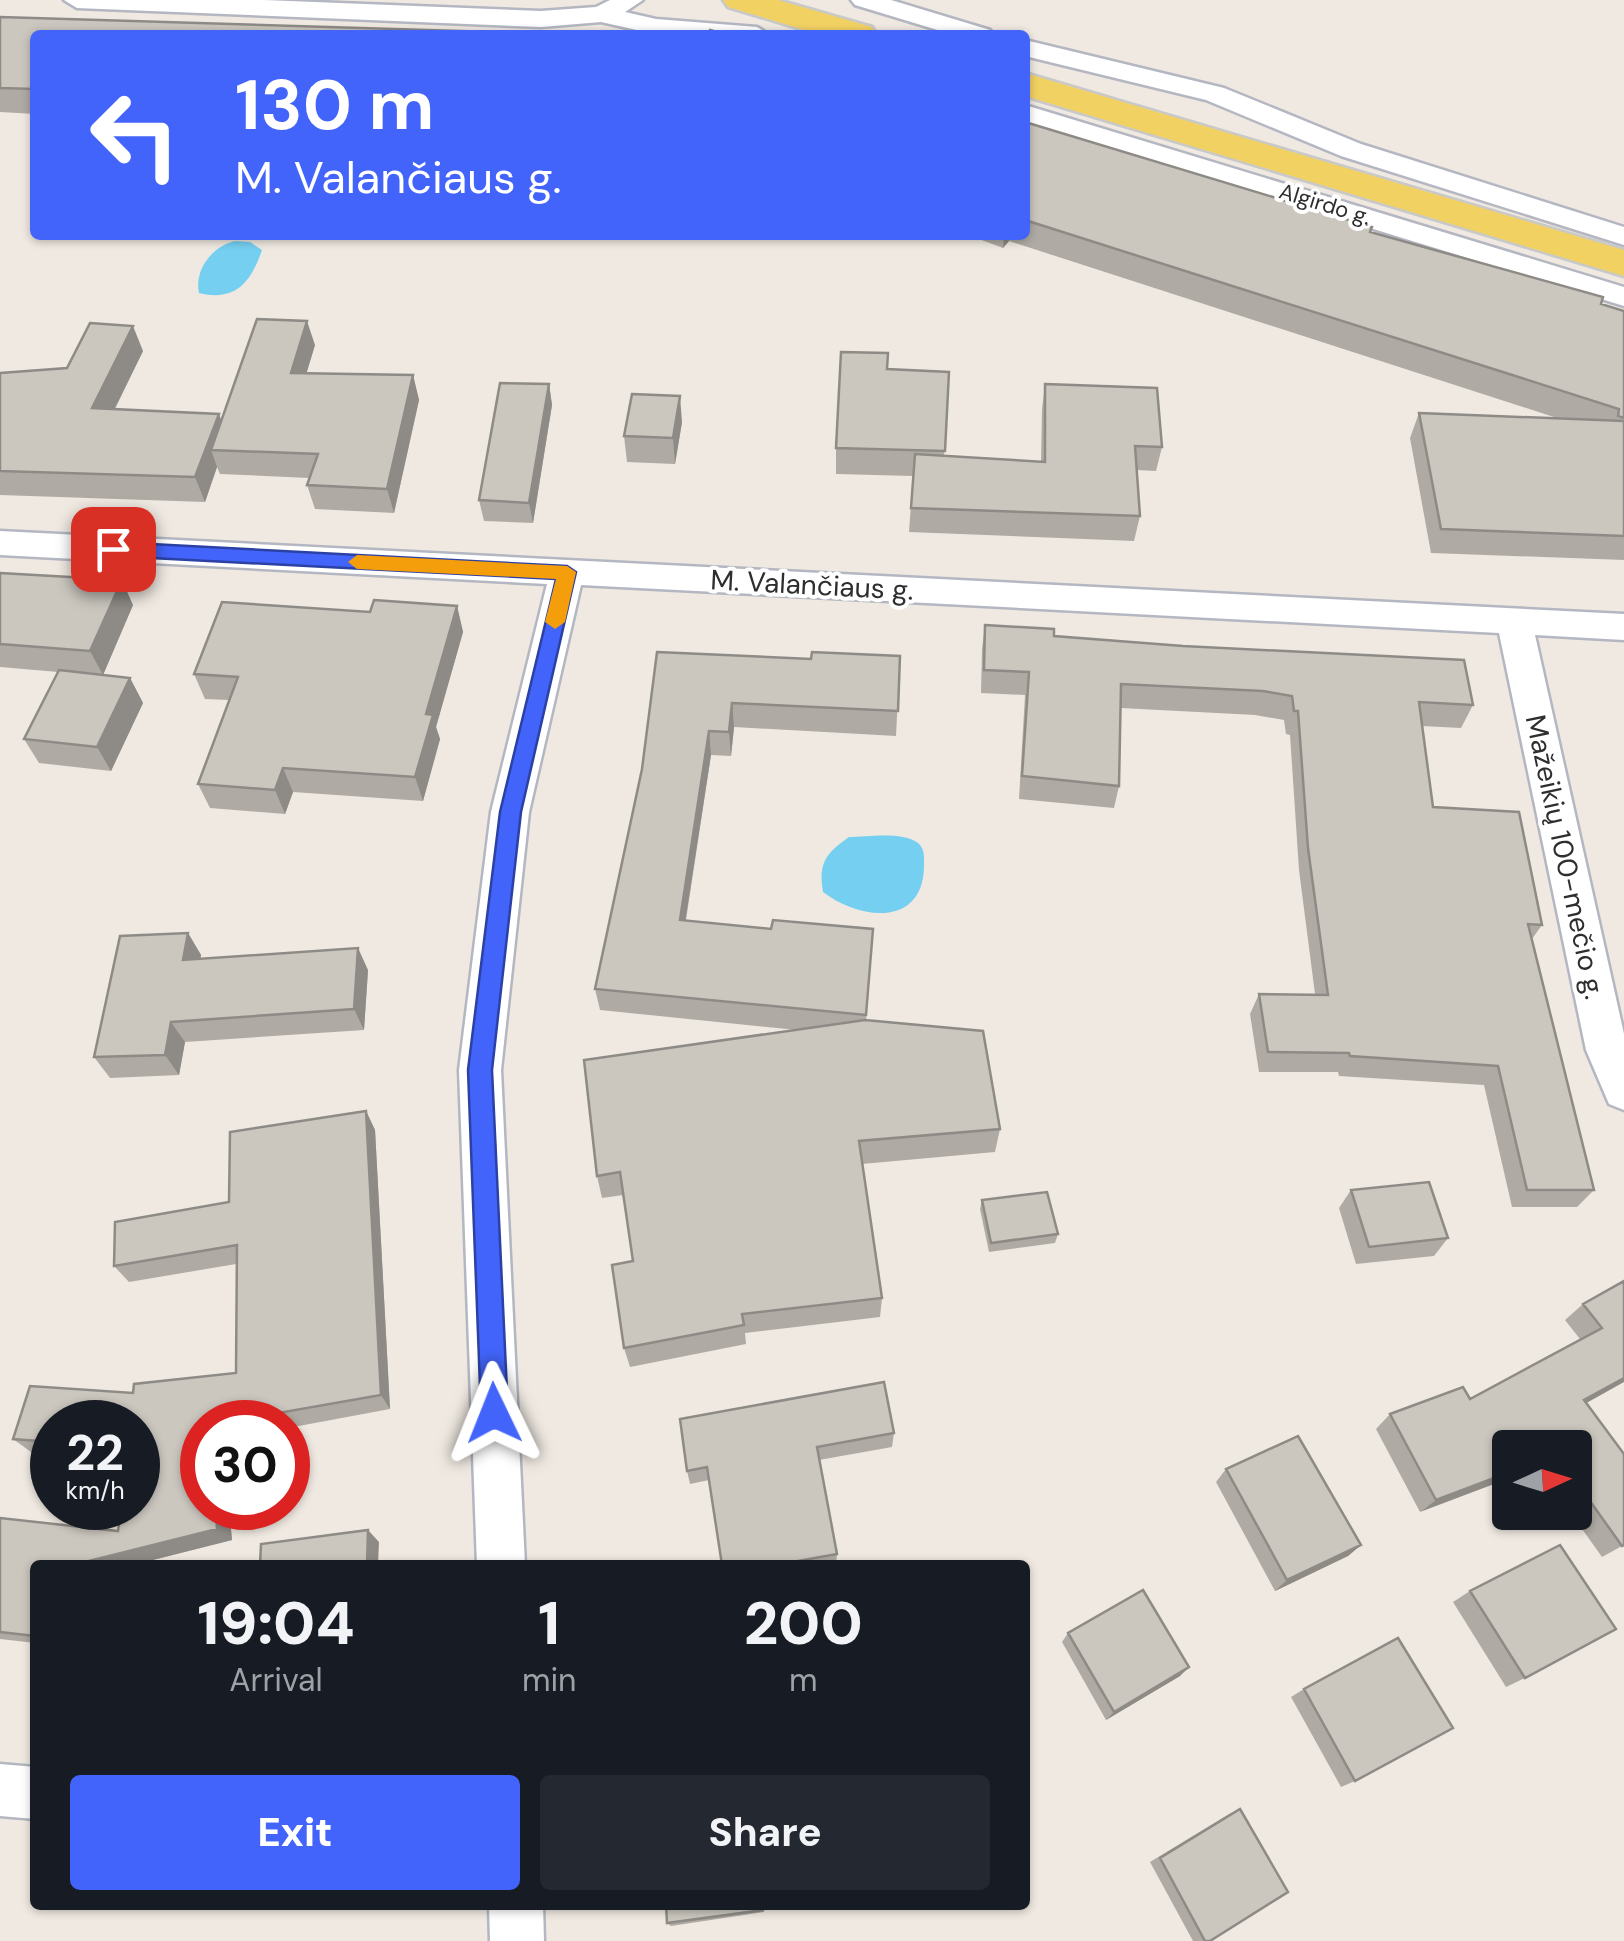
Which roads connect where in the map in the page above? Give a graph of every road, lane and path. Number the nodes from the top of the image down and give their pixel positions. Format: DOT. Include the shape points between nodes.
graph roads {
  1 [pos="77,0"];
  2 [pos="630,0"];
  3 [pos="740,0"];
  4 [pos="864,0"];
  5 [pos="601,14"];
  6 [pos="694,30"];
  7 [pos="842,30"];
  8 [pos="964,30"];
  9 [pos="1030,49"];
  10 [pos="1030,85"];
  11 [pos="1030,116"];
  12 [pos="1624,236"];
  13 [pos="1624,263"];
  14 [pos="1624,297"];
  15 [pos="0,543"];
  16 [pos="567,572"];
  17 [pos="1514,622"];
  18 [pos="1624,627"];
  19 [pos="1624,1091"];
  20 [pos="501,1560"];
  21 [pos="0,1790"];
  22 [pos="30,1793"];
  23 [pos="516,1910"];
  24 [pos="517,1941"];
  1 -- 5 [label="street" via="540,19"];
  2 -- 5 [label="street"];
  3 -- 7 [label="main road"];
  4 -- 8 [label="street"];
  5 -- 6 [label="street"];
  9 -- 12 [label="street" via="1215,94 1351,150"];
  10 -- 13 [label="main road, Algirdo g."];
  11 -- 14 [label="street, Algirdo g."];
  15 -- 16 [label="street, M. Valančiaus g."];
  16 -- 17 [label="street, M. Valančiaus g."];
  16 -- 20 [label="street" via="510,812 480,1070"];
  17 -- 18 [label="street, M. Valančiaus g."];
  17 -- 19 [label="street, Mažeikių 100-mečio g." via="1607,1050"];
  21 -- 22 [label="street"];
  23 -- 24 [label="street"];
}
